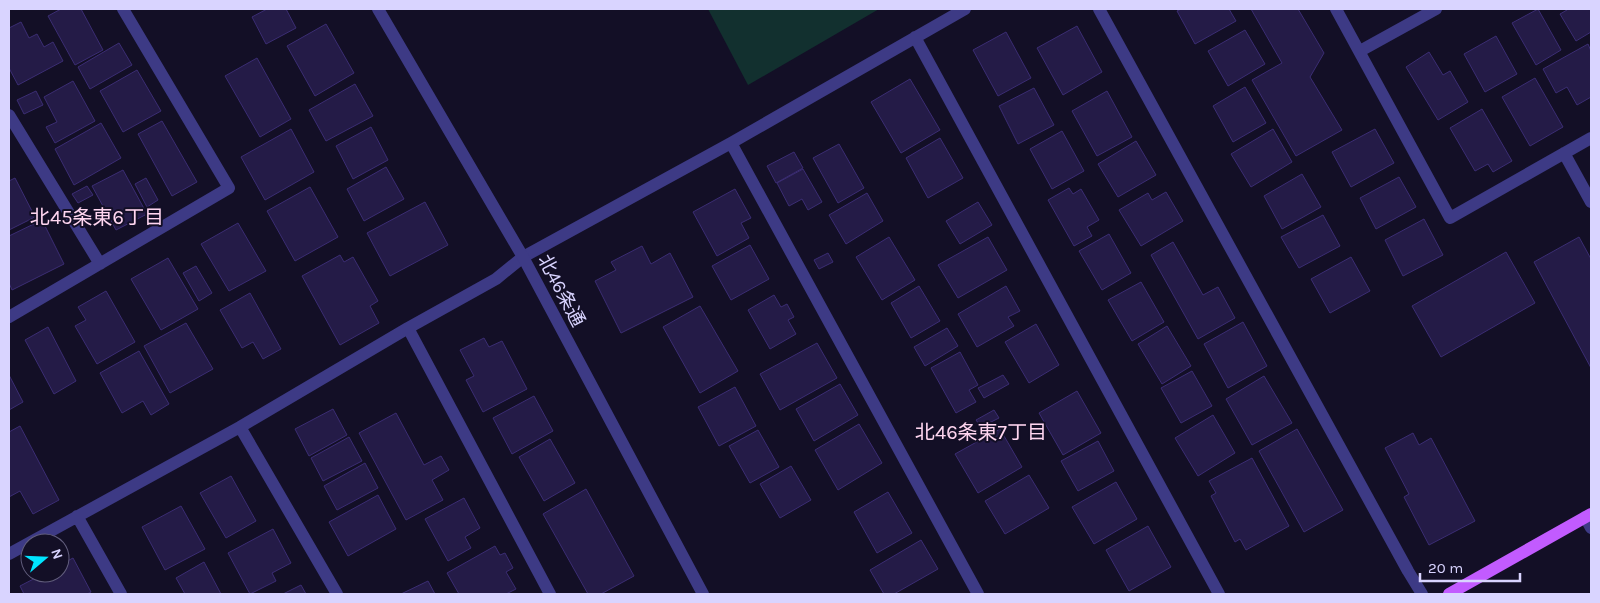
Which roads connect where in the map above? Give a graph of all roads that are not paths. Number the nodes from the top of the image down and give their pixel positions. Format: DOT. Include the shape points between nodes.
graph roads {
  1 [pos="123,9"];
  2 [pos="378,9"];
  3 [pos="965,9"];
  4 [pos="1099,9"];
  5 [pos="1336,9"];
  6 [pos="1436,9"];
  7 [pos="915,38"];
  8 [pos="1360,52"];
  9 [pos="9,115"];
  10 [pos="1591,138"];
  11 [pos="731,143"];
  12 [pos="1564,153"];
  13 [pos="1591,202"];
  14 [pos="522,257"];
  15 [pos="100,264"];
  16 [pos="9,317"];
  17 [pos="408,328"];
  18 [pos="240,427"];
  19 [pos="77,516"];
  20 [pos="1589,520"];
  21 [pos="9,554"];
  22 [pos="120,594"];
  23 [pos="337,594"];
  24 [pos="550,594"];
  25 [pos="703,594"];
  26 [pos="978,594"];
  27 [pos="1219,594"];
  28 [pos="1422,594"];
  29 [pos="1449,594"];
  1 -- 15 [label="street" via="229,188"];
  2 -- 14 [label="street, 北46条通"];
  3 -- 7 [label="street"];
  4 -- 28 [label="street"];
  5 -- 8 [label="street"];
  6 -- 8 [label="street"];
  7 -- 11 [label="street"];
  7 -- 27 [label="street"];
  8 -- 12 [label="street" via="1450,218"];
  9 -- 15 [label="street"];
  10 -- 12 [label="street"];
  11 -- 14 [label="street"];
  11 -- 26 [label="street"];
  12 -- 13 [label="street"];
  14 -- 17 [label="street" via="496,279"];
  14 -- 25 [label="street, 北46条通"];
  15 -- 16 [label="street"];
  17 -- 18 [label="street"];
  17 -- 24 [label="street"];
  18 -- 19 [label="street"];
  18 -- 23 [label="street"];
  19 -- 21 [label="street"];
  19 -- 22 [label="street"];
  20 -- 29 [label="main road"];
}
